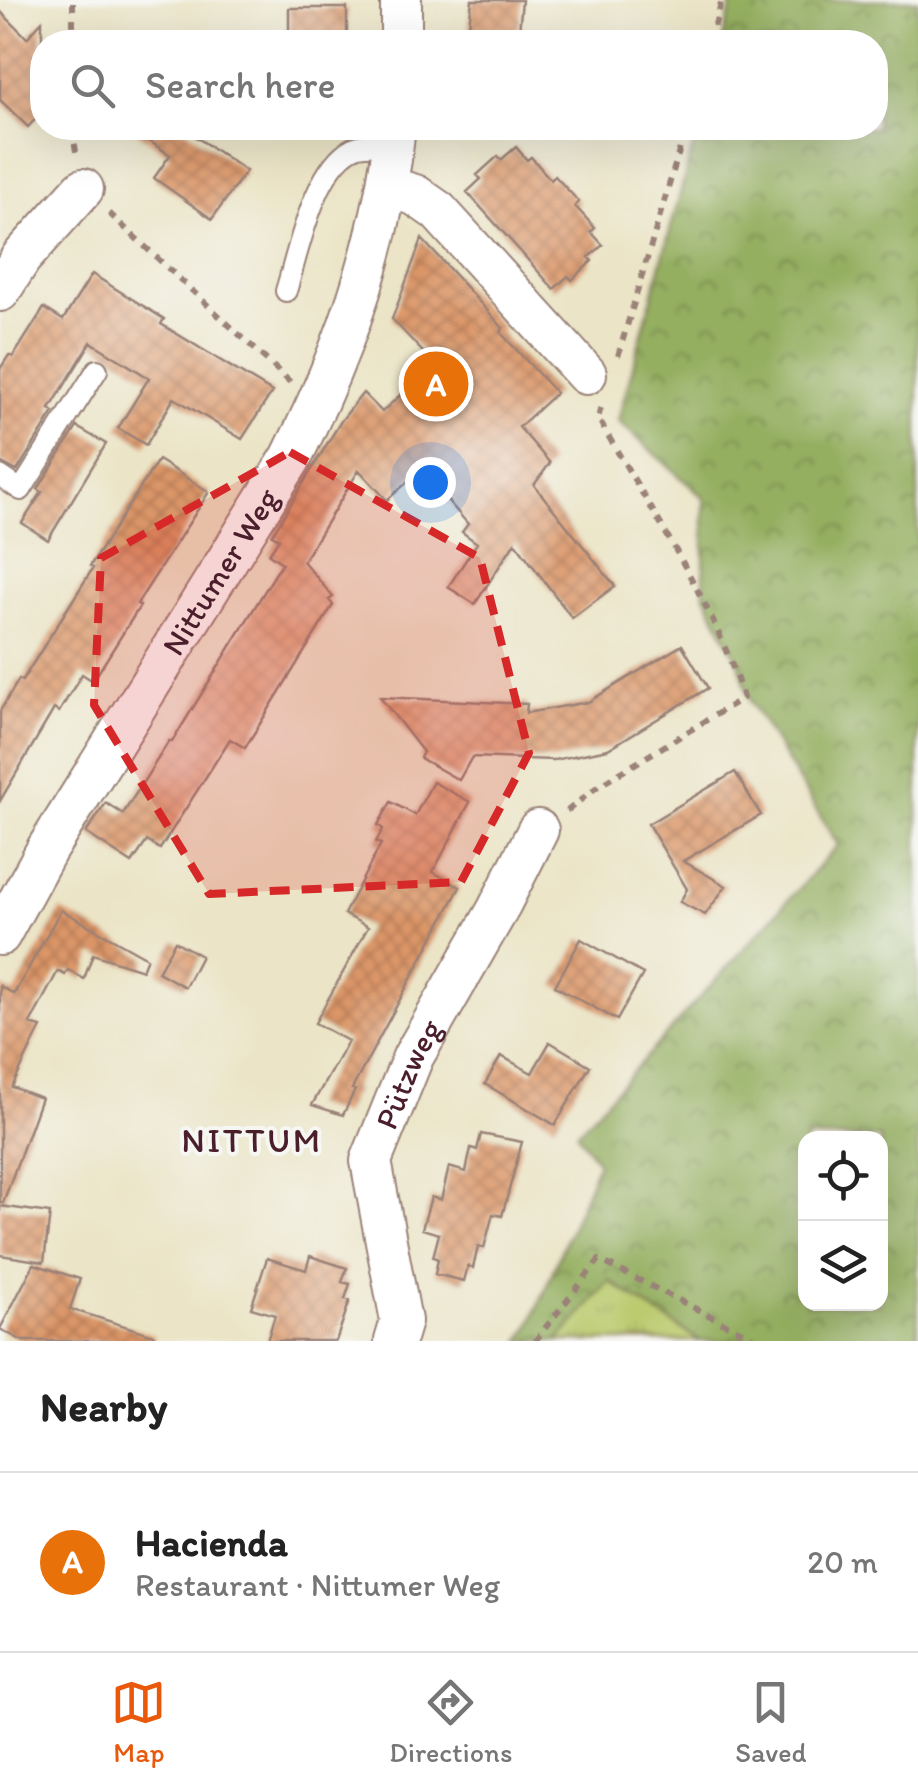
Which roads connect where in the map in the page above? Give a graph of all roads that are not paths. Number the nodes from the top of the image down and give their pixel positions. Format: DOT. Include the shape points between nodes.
graph roads {
  1 [pos="401,0"];
  2 [pos="401,30"];
  3 [pos="379,140"];
  4 [pos="394,140"];
  5 [pos="388,187"];
  6 [pos="83,188"];
  7 [pos="0,292"];
  8 [pos="286,292"];
  9 [pos="601,367"];
  10 [pos="96,370"];
  11 [pos="0,476"];
  12 [pos="538,830"];
  13 [pos="0,935"];
  14 [pos="395,1341"];
  1 -- 2 [label="street"];
  3 -- 8 [label="lane" via="354,147 331,169"];
  4 -- 5 [label="street, Nittumer Weg"];
  5 -- 9 [label="street" via="438,211"];
  5 -- 13 [label="street, Nittumer Weg" via="356,306 291,458"];
  6 -- 7 [label="street"];
  10 -- 11 [label="lane" via="22,490"];
  12 -- 14 [label="street, Pützweg" via="413,1057 371,1161 402,1321"];
}
